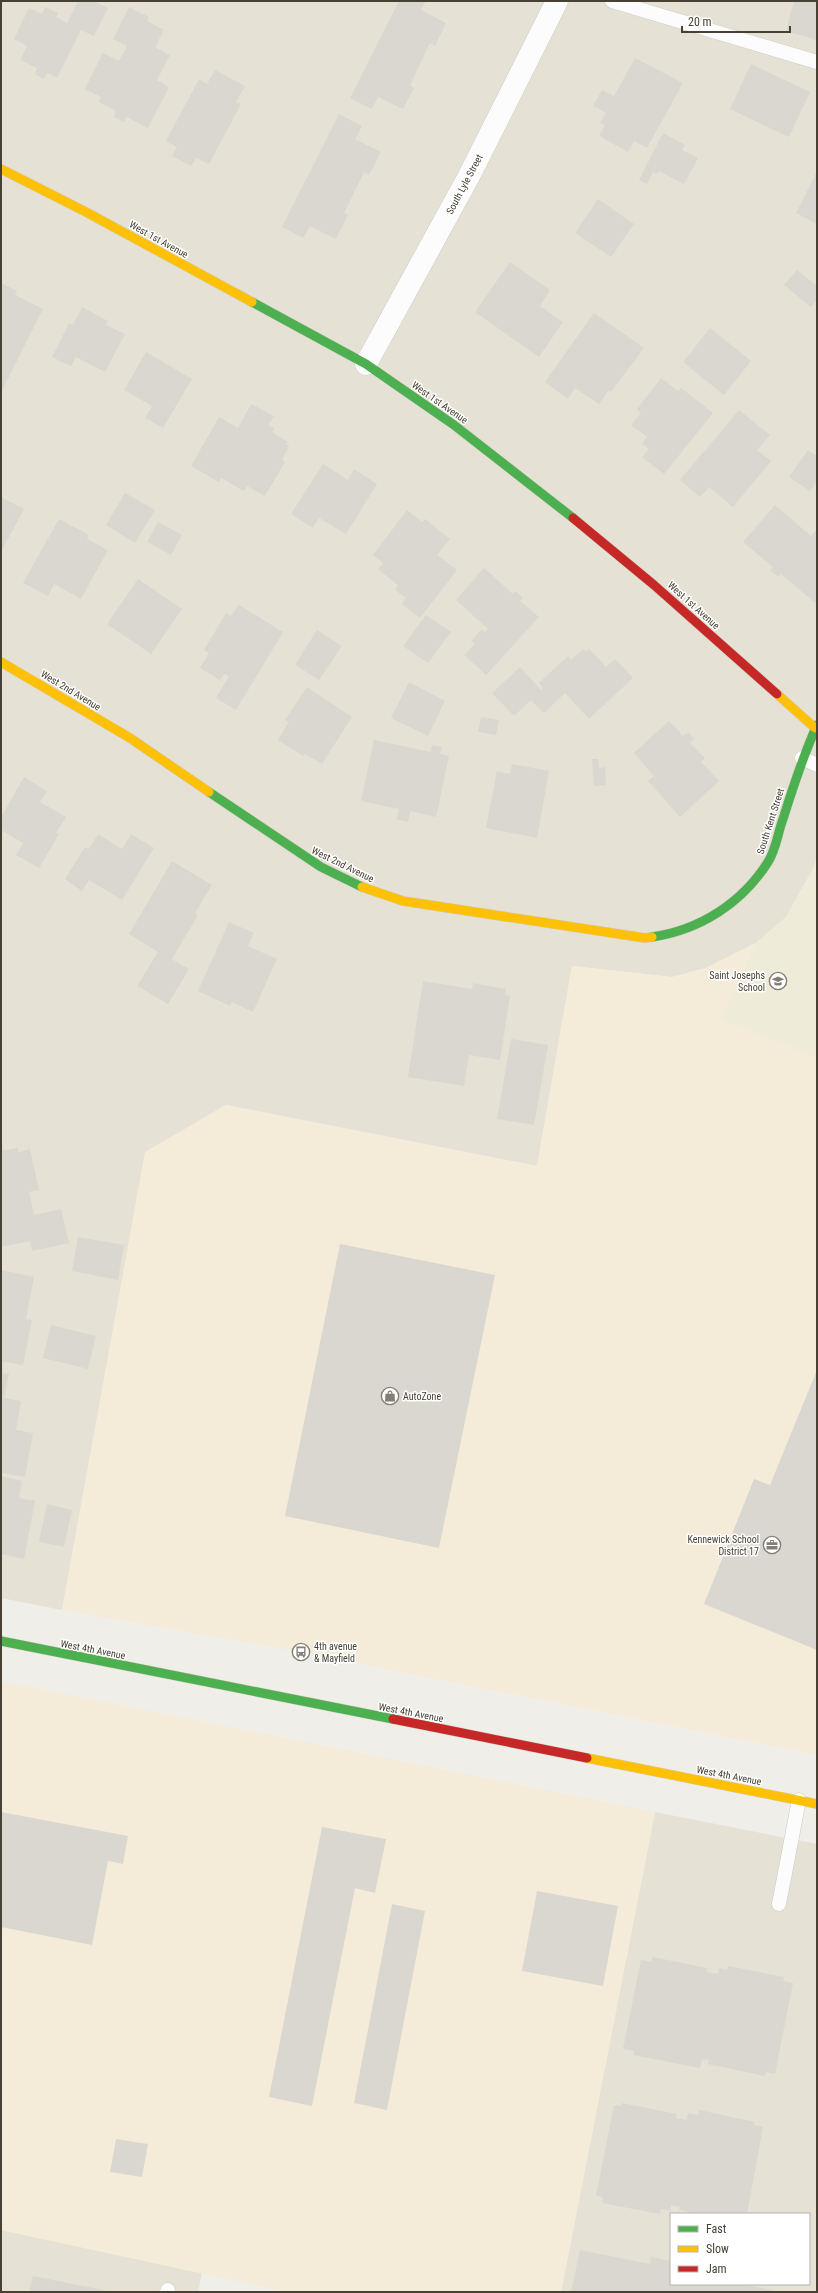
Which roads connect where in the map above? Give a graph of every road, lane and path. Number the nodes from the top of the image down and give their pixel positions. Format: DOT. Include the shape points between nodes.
graph roads {
  1 [pos="556,1"];
  2 [pos="612,1"];
  3 [pos="817,62"];
  4 [pos="1,169"];
  5 [pos="366,364"];
  6 [pos="1,662"];
  7 [pos="816,726"];
  8 [pos="802,758"];
  9 [pos="817,765"];
  10 [pos="723,910"];
  11 [pos="1,1641"];
  12 [pos="799,1800"];
  13 [pos="817,1804"];
  14 [pos="779,1904"];
  1 -- 5 [label="street, South Lyle Street" via="469,176"];
  2 -- 3 [label="lane"];
  4 -- 5 [label="street, West 1st Avenue" via="86,212"];
  5 -- 7 [label="street, West 1st Avenue" via="454,425 539,490 654,585"];
  6 -- 10 [label="street, West 2nd Avenue" via="130,738 320,867 376,892 403,901 645,938 686,929"];
  7 -- 8 [label="street, South Kent Street"];
  8 -- 9 [label="lane"];
  8 -- 10 [label="street, South Kent Street" via="769,860 749,886"];
  11 -- 12 [label="street, West 4th Avenue"];
  12 -- 13 [label="street, West 4th Avenue"];
  12 -- 14 [label="lane"];
}
